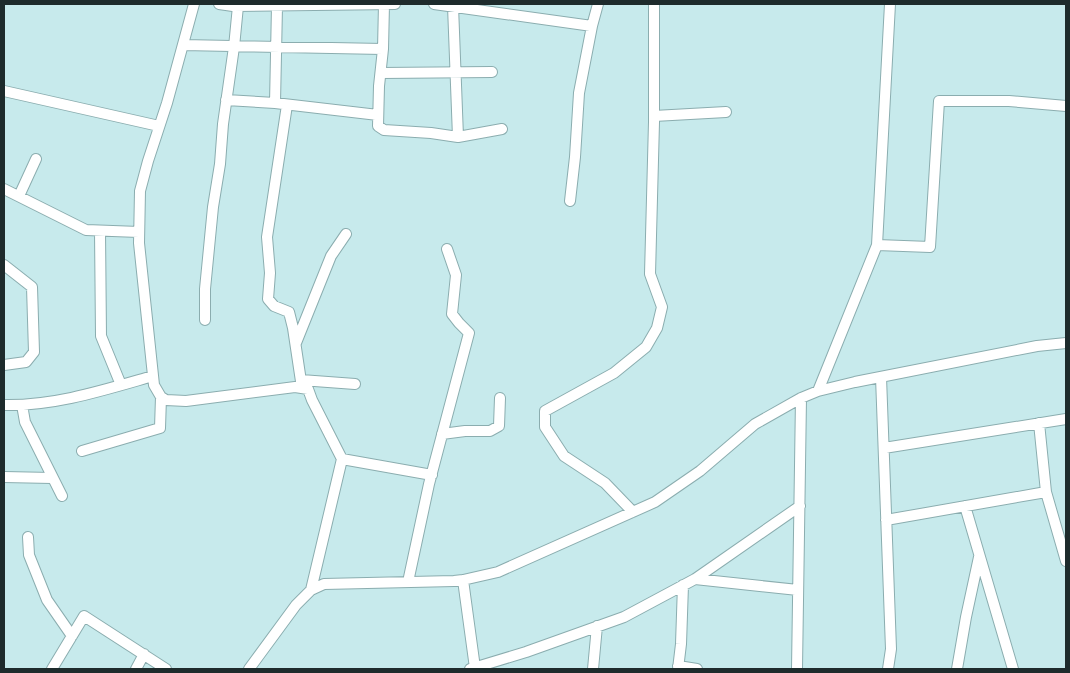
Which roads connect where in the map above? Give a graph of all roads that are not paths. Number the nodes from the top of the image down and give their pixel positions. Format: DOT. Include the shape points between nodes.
graph roads {
  1 [pos="194,4"];
  2 [pos="219,4"];
  3 [pos="384,4"];
  4 [pos="395,4"];
  5 [pos="434,4"];
  6 [pos="598,4"];
  7 [pos="654,4"];
  8 [pos="890,4"];
  9 [pos="309,5"];
  10 [pos="238,6"];
  11 [pos="277,6"];
  12 [pos="453,6"];
  13 [pos="592,26"];
  14 [pos="183,45"];
  15 [pos="234,47"];
  16 [pos="276,47"];
  17 [pos="383,49"];
  18 [pos="381,72"];
  19 [pos="455,72"];
  20 [pos="492,72"];
  21 [pos="4,91"];
  22 [pos="226,100"];
  23 [pos="275,103"];
  24 [pos="287,104"];
  25 [pos="1066,106"];
  26 [pos="726,112"];
  27 [pos="378,115"];
  28 [pos="654,116"];
  29 [pos="159,126"];
  30 [pos="502,129"];
  31 [pos="458,138"];
  32 [pos="36,159"];
  33 [pos="4,189"];
  34 [pos="19,196"];
  35 [pos="570,202"];
  36 [pos="100,231"];
  37 [pos="139,232"];
  38 [pos="346,234"];
  39 [pos="877,245"];
  40 [pos="447,249"];
  41 [pos="4,265"];
  42 [pos="205,320"];
  43 [pos="1066,343"];
  44 [pos="296,344"];
  45 [pos="4,365"];
  46 [pos="153,376"];
  47 [pos="881,377"];
  48 [pos="302,384"];
  49 [pos="355,384"];
  50 [pos="121,385"];
  51 [pos="818,391"];
  52 [pos="160,397"];
  53 [pos="500,398"];
  54 [pos="801,398"];
  55 [pos="4,405"];
  56 [pos="22,405"];
  57 [pos="1066,419"];
  58 [pos="1039,423"];
  59 [pos="442,434"];
  60 [pos="884,448"];
  61 [pos="82,451"];
  62 [pos="342,459"];
  63 [pos="432,475"];
  64 [pos="4,476"];
  65 [pos="52,478"];
  66 [pos="1046,492"];
  67 [pos="62,496"];
  68 [pos="800,506"];
  69 [pos="965,506"];
  70 [pos="633,512"];
  71 [pos="886,520"];
  72 [pos="28,537"];
  73 [pos="979,556"];
  74 [pos="1066,561"];
  75 [pos="695,579"];
  76 [pos="462,580"];
  77 [pos="408,582"];
  78 [pos="684,585"];
  79 [pos="311,590"];
  80 [pos="798,590"];
  81 [pos="597,626"];
  82 [pos="72,636"];
  83 [pos="144,654"];
  84 [pos="678,668"];
  85 [pos="52,669"];
  86 [pos="136,669"];
  87 [pos="166,669"];
  88 [pos="249,669"];
  89 [pos="473,669"];
  90 [pos="593,669"];
  91 [pos="697,669"];
  92 [pos="797,669"];
  93 [pos="888,669"];
  94 [pos="957,669"];
  95 [pos="1013,669"];
  1 -- 14 [label="street"];
  2 -- 10 [label="street"];
  3 -- 4 [label="street"];
  3 -- 9 [label="street"];
  3 -- 17 [label="street"];
  5 -- 12 [label="street"];
  6 -- 13 [label="street"];
  7 -- 28 [label="street"];
  8 -- 39 [label="street"];
  9 -- 11 [label="street"];
  10 -- 11 [label="street"];
  10 -- 15 [label="street"];
  11 -- 16 [label="street"];
  12 -- 13 [label="street"];
  12 -- 19 [label="street"];
  13 -- 35 [label="street" via="578,93"];
  14 -- 15 [label="street"];
  14 -- 29 [label="street"];
  15 -- 16 [label="street"];
  15 -- 22 [label="street"];
  16 -- 17 [label="street"];
  16 -- 23 [label="street"];
  17 -- 18 [label="street"];
  18 -- 19 [label="street"];
  18 -- 27 [label="street"];
  19 -- 20 [label="street"];
  19 -- 31 [label="street"];
  21 -- 29 [label="street"];
  22 -- 23 [label="street"];
  22 -- 42 [label="street" via="205,289"];
  23 -- 24 [label="street"];
  24 -- 27 [label="street"];
  24 -- 44 [label="street" via="267,237 268,299 274,306 289,312"];
  25 -- 39 [label="street" via="1009,101 938,101 930,247"];
  26 -- 28 [label="street"];
  27 -- 31 [label="street" via="378,126 384,130"];
  28 -- 70 [label="street" via="650,274 662,307 657,328 646,347 614,373 545,411 545,427 564,456 605,483"];
  29 -- 37 [label="street" via="140,191"];
  30 -- 31 [label="street"];
  32 -- 34 [label="street"];
  33 -- 34 [label="street"];
  34 -- 36 [label="street" via="86,230"];
  36 -- 37 [label="street"];
  36 -- 50 [label="street" via="101,336"];
  37 -- 46 [label="street"];
  38 -- 44 [label="street" via="331,256"];
  39 -- 51 [label="street"];
  40 -- 59 [label="street" via="456,275 452,314 469,333"];
  41 -- 45 [label="street" via="32,287 34,352 26,362"];
  43 -- 47 [label="street"];
  44 -- 48 [label="street"];
  46 -- 50 [label="street"];
  46 -- 52 [label="street"];
  47 -- 51 [label="street"];
  47 -- 60 [label="street"];
  48 -- 49 [label="street"];
  48 -- 52 [label="street" via="186,401"];
  48 -- 62 [label="street" via="308,389"];
  50 -- 56 [label="street" via="86,395"];
  51 -- 54 [label="street"];
  52 -- 61 [label="street" via="160,428"];
  53 -- 59 [label="street" via="499,426 490,431"];
  54 -- 68 [label="street"];
  54 -- 70 [label="street" via="755,424 700,471 655,502"];
  55 -- 56 [label="street"];
  56 -- 65 [label="street" via="25,422"];
  57 -- 58 [label="street"];
  58 -- 60 [label="street"];
  58 -- 66 [label="street"];
  59 -- 63 [label="street"];
  60 -- 71 [label="street"];
  62 -- 63 [label="street"];
  62 -- 79 [label="street"];
  63 -- 77 [label="street"];
  64 -- 65 [label="street"];
  65 -- 67 [label="street"];
  66 -- 69 [label="street"];
  66 -- 74 [label="street"];
  68 -- 75 [label="street"];
  68 -- 80 [label="street"];
  69 -- 71 [label="street"];
  69 -- 73 [label="street"];
  70 -- 76 [label="street" via="498,572"];
  71 -- 93 [label="street" via="891,649"];
  72 -- 82 [label="street" via="29,556 47,600"];
  73 -- 94 [label="street"];
  73 -- 95 [label="street"];
  75 -- 78 [label="street"];
  75 -- 80 [label="street"];
  76 -- 77 [label="street"];
  76 -- 89 [label="street"];
  77 -- 79 [label="street" via="324,584"];
  78 -- 81 [label="street" via="624,617"];
  78 -- 84 [label="street"];
  79 -- 88 [label="street" via="296,605"];
  80 -- 92 [label="street"];
  81 -- 89 [label="street"];
  81 -- 90 [label="street"];
  82 -- 83 [label="street" via="84,616"];
  82 -- 85 [label="street"];
  83 -- 86 [label="street"];
  83 -- 87 [label="street"];
  84 -- 91 [label="street"];
}
